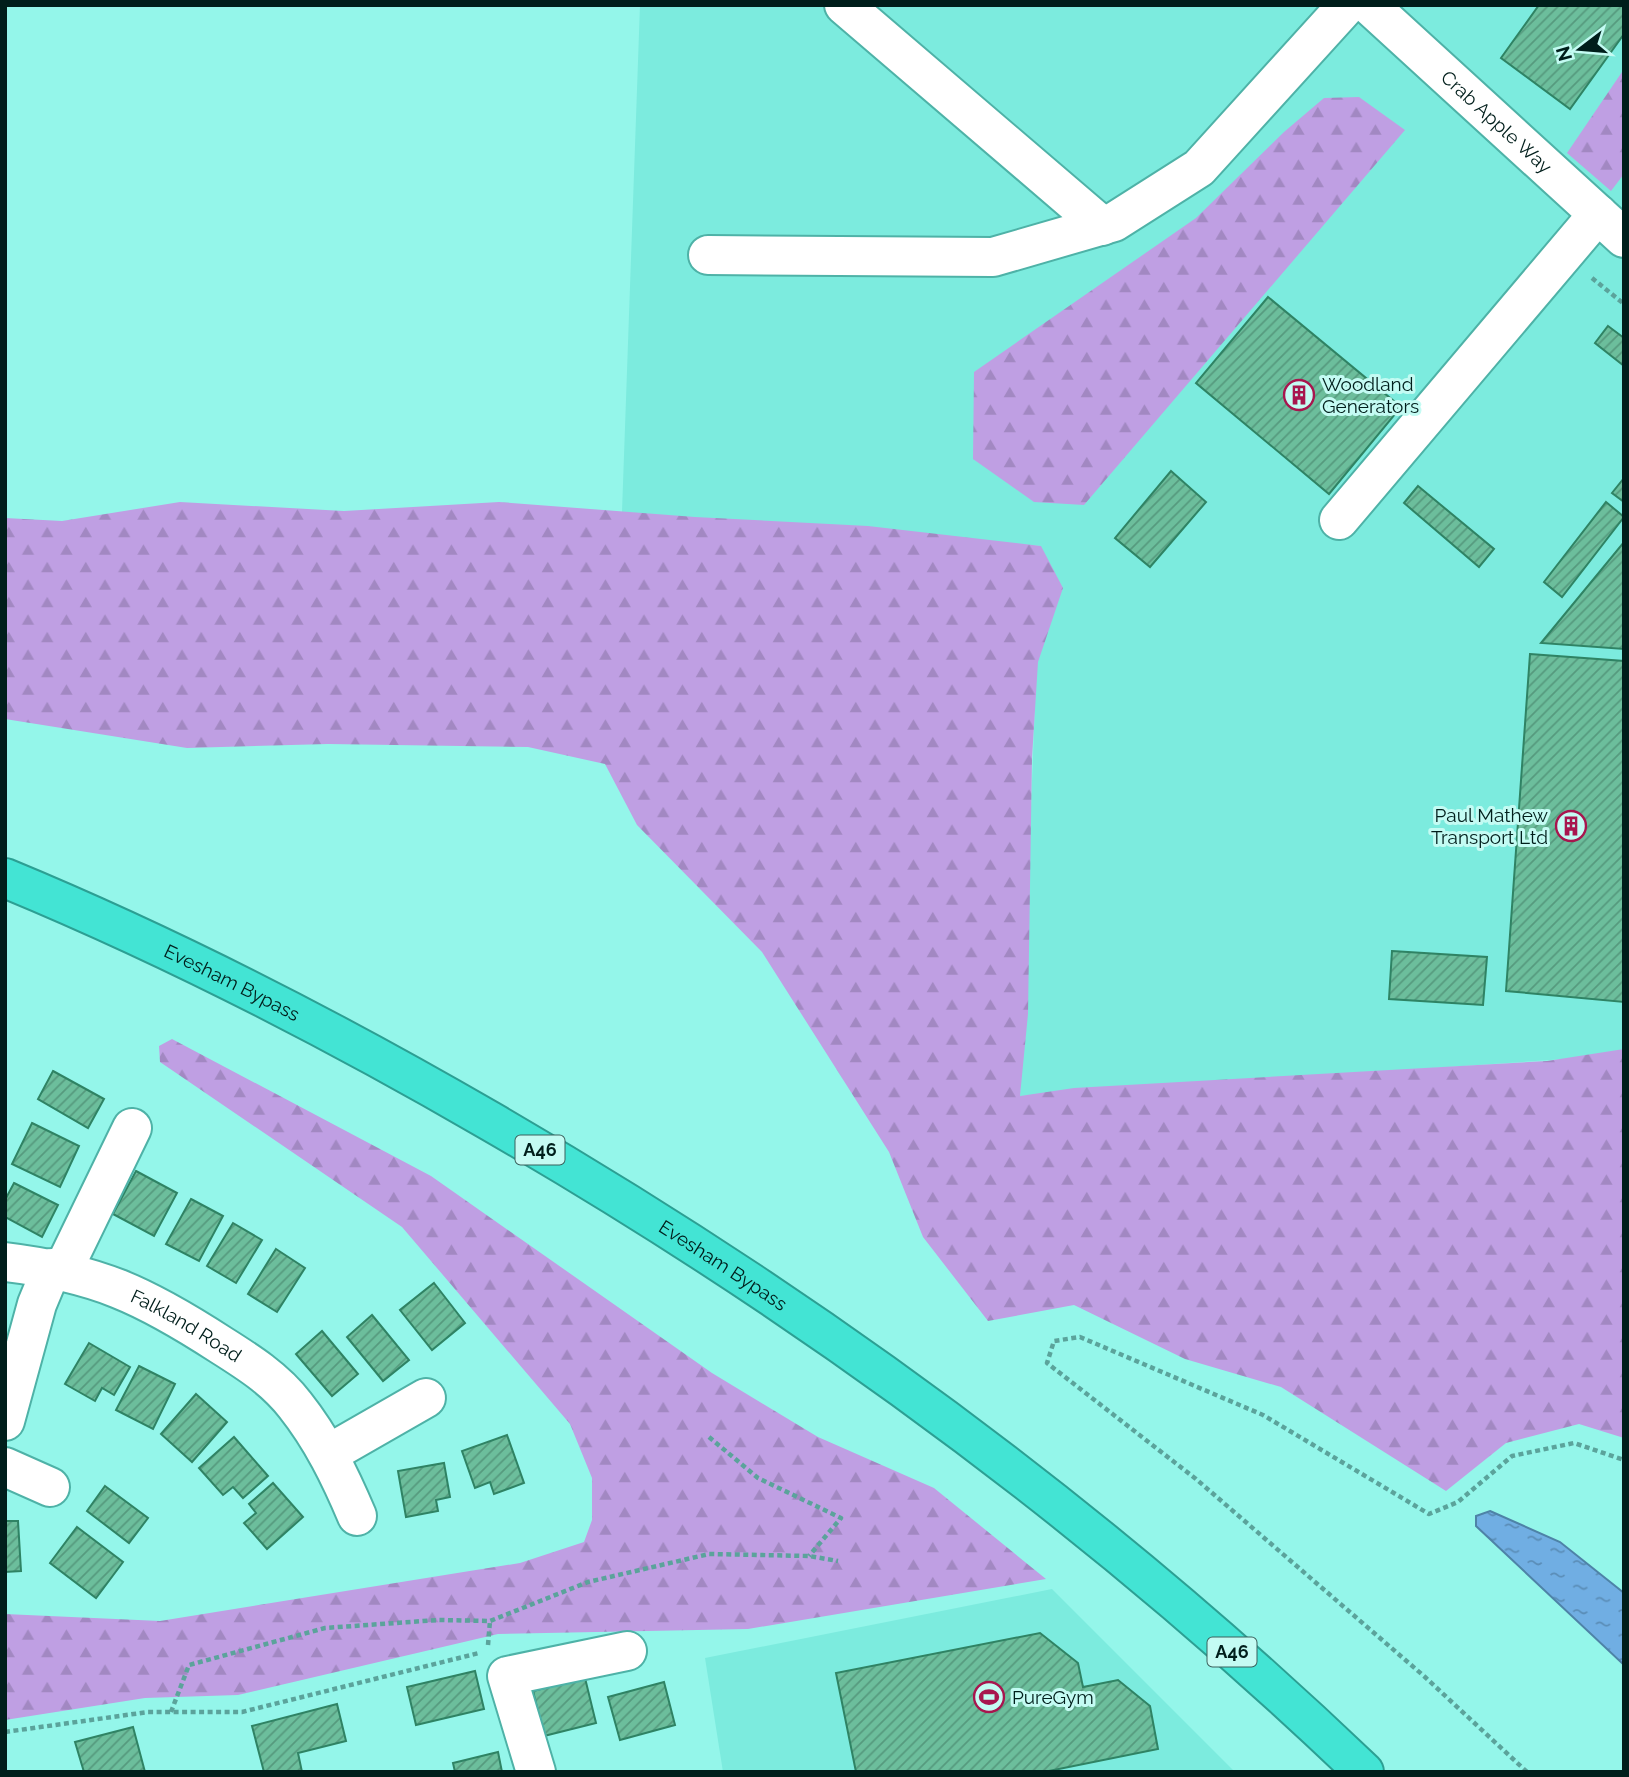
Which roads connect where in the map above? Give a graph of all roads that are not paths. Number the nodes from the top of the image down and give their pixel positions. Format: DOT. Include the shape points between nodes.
graph roads {
  1 [pos="844,5"];
  2 [pos="1347,5"];
  3 [pos="1370,5"];
  4 [pos="1102,226"];
  5 [pos="1611,226"];
  6 [pos="708,255"];
  7 [pos="1339,520"];
  8 [pos="5,878"];
  9 [pos="132,1128"];
  10 [pos="5,1262"];
  11 [pos="57,1269"];
  12 [pos="426,1398"];
  13 [pos="5,1421"];
  14 [pos="330,1453"];
  15 [pos="5,1467"];
  16 [pos="50,1487"];
  17 [pos="357,1516"];
  18 [pos="627,1651"];
  19 [pos="536,1772"];
  20 [pos="1364,1772"];
  1 -- 4 [label="street"];
  2 -- 4 [label="street" via="1199,168"];
  3 -- 5 [label="street, Crab Apple Way"];
  4 -- 6 [label="street" via="993,257"];
  5 -- 7 [label="street"];
  8 -- 20 [label="highway, Evesham Bypass / A46" via="103,918 373,1054 578,1172 800,1314 1045,1496 1230,1650"];
  9 -- 11 [label="street"];
  10 -- 11 [label="street, Falkland Road"];
  11 -- 13 [label="street" via="37,1304"];
  11 -- 14 [label="street, Falkland Road" via="107,1282 169,1311 261,1371 294,1402"];
  12 -- 14 [label="street"];
  14 -- 17 [label="street, Falkland Road"];
  15 -- 16 [label="street"];
  18 -- 19 [label="street" via="507,1676"];
}
